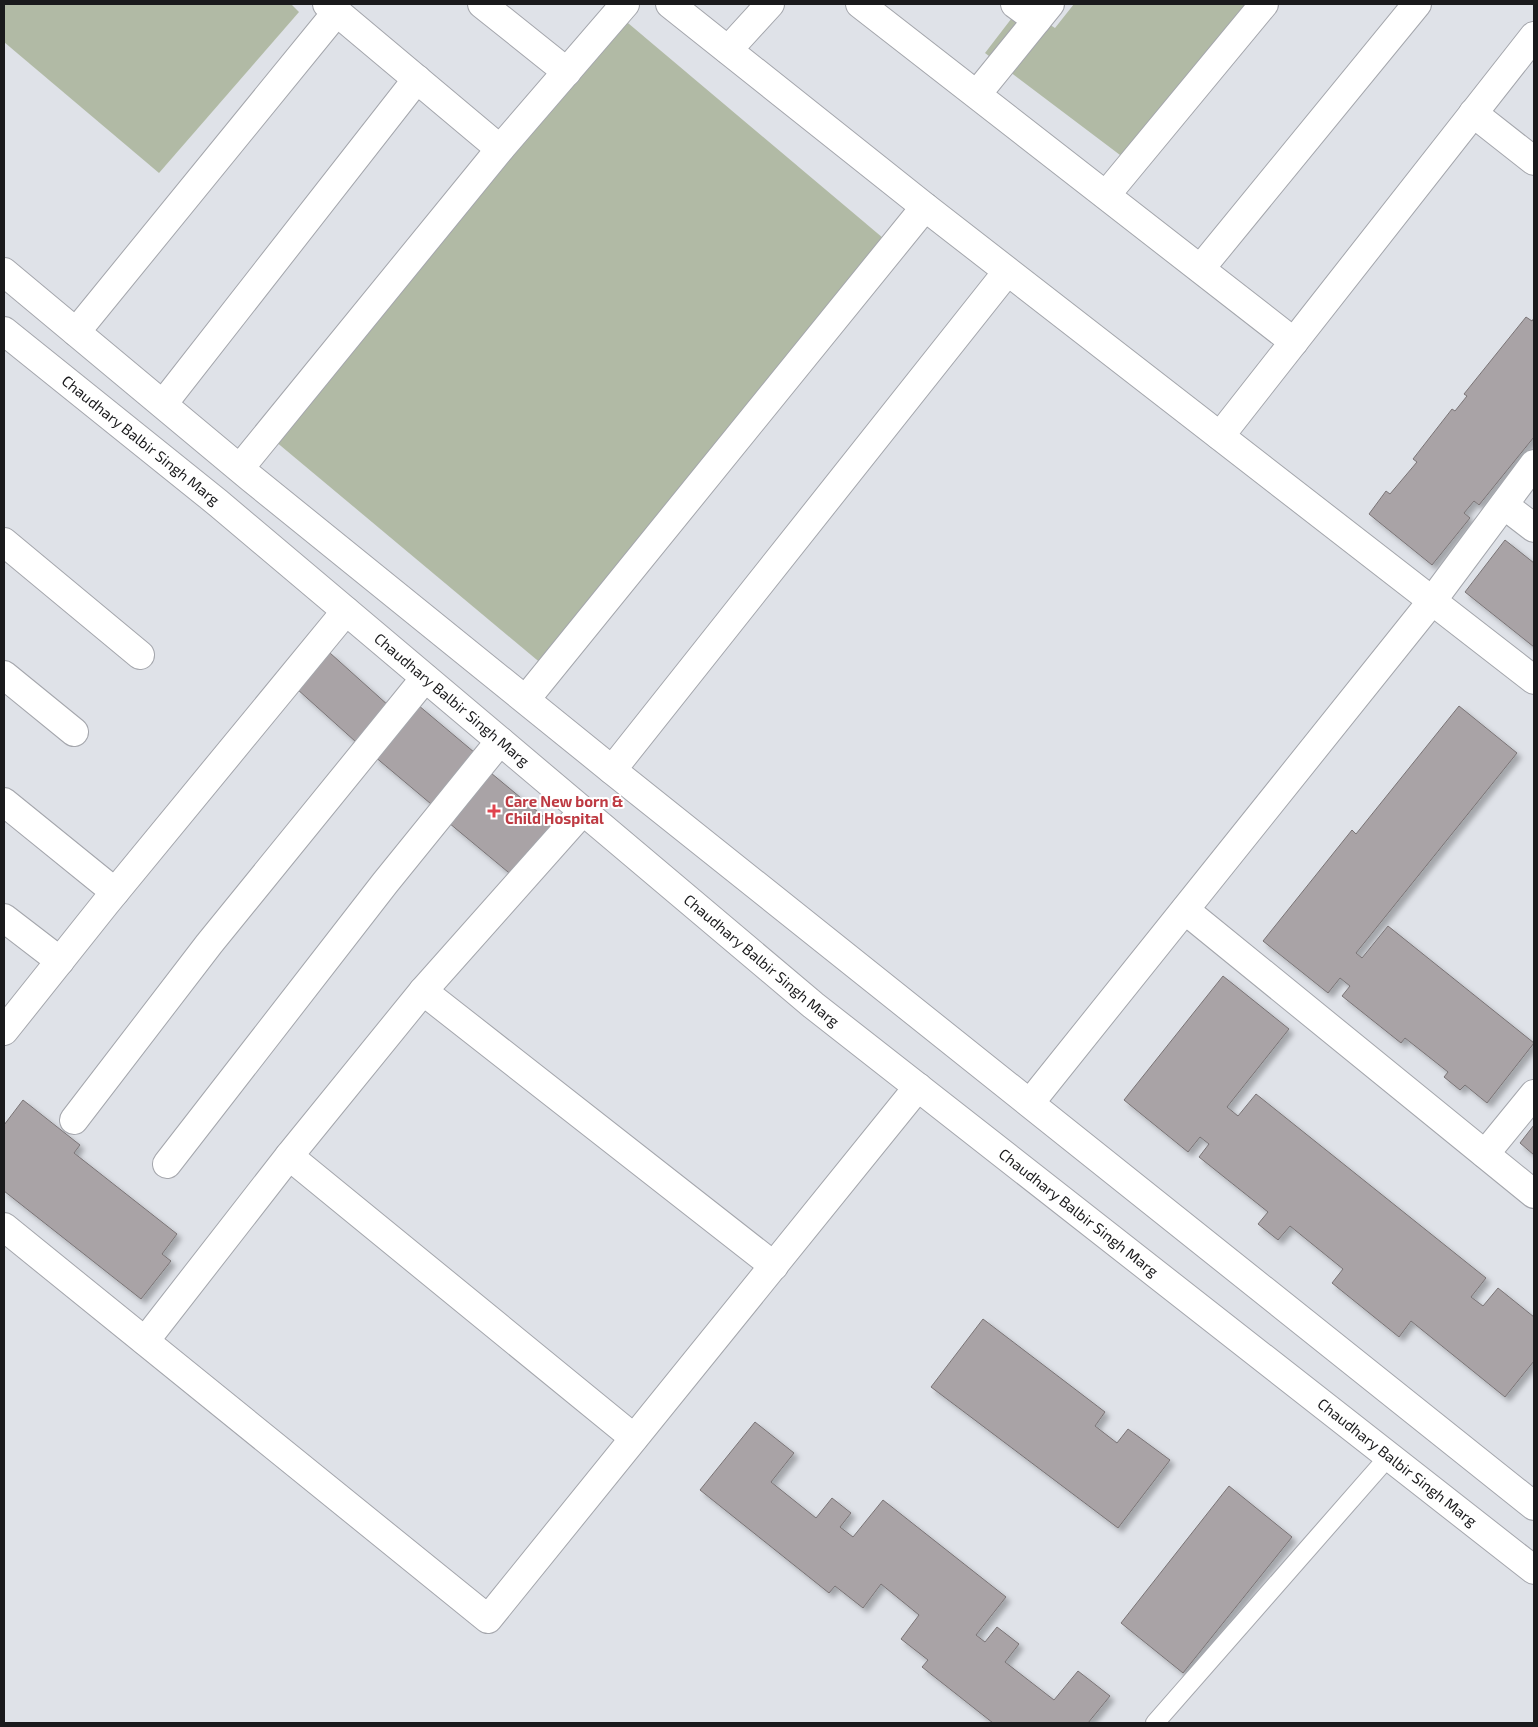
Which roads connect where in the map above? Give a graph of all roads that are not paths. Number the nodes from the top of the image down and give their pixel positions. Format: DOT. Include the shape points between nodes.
graph roads {
  1 [pos="482,4"];
  2 [pos="626,4"];
  3 [pos="670,4"];
  4 [pos="770,4"];
  5 [pos="860,4"];
  6 [pos="1015,4"];
  7 [pos="1264,4"];
  8 [pos="1417,4"];
  9 [pos="330,6"];
  10 [pos="1043,12"];
  11 [pos="1534,36"];
  12 [pos="728,50"];
  13 [pos="567,72"];
  14 [pos="417,79"];
  15 [pos="977,94"];
  16 [pos="1473,113"];
  17 [pos="500,149"];
  18 [pos="1534,161"];
  19 [pos="1106,195"];
  20 [pos="925,207"];
  21 [pos="1201,268"];
  22 [pos="4,272"];
  23 [pos="1008,272"];
  24 [pos="4,331"];
  25 [pos="76,332"];
  26 [pos="1294,342"];
  27 [pos="163,404"];
  28 [pos="1220,436"];
  29 [pos="1534,464"];
  30 [pos="240,468"];
  31 [pos="1504,505"];
  32 [pos="1534,528"];
  33 [pos="4,542"];
  34 [pos="1432,600"];
  35 [pos="346,611"];
  36 [pos="140,655"];
  37 [pos="4,675"];
  38 [pos="425,678"];
  39 [pos="1534,680"];
  40 [pos="526,699"];
  41 [pos="74,732"];
  42 [pos="500,741"];
  43 [pos="612,770"];
  44 [pos="4,802"];
  45 [pos="583,811"];
  46 [pos="115,892"];
  47 [pos="1185,910"];
  48 [pos="4,918"];
  49 [pos="60,961"];
  50 [pos="423,991"];
  51 [pos="4,1031"];
  52 [pos="918,1088"];
  53 [pos="1534,1094"];
  54 [pos="1030,1103"];
  55 [pos="74,1120"];
  56 [pos="1485,1154"];
  57 [pos="289,1156"];
  58 [pos="167,1164"];
  59 [pos="1534,1194"];
  60 [pos="4,1227"];
  61 [pos="774,1266"];
  62 [pos="145,1341"];
  63 [pos="634,1438"];
  64 [pos="1389,1456"];
  65 [pos="1534,1506"];
  66 [pos="1534,1570"];
  67 [pos="1155,1723"];
  1 -- 13 [label="street"];
  2 -- 13 [label="street"];
  3 -- 12 [label="street"];
  4 -- 12 [label="street"];
  5 -- 15 [label="street"];
  6 -- 10 [label="street"];
  7 -- 19 [label="street"];
  8 -- 21 [label="street"];
  9 -- 14 [label="street"];
  9 -- 25 [label="street" via="331,18"];
  10 -- 15 [label="street"];
  11 -- 16 [label="street"];
  12 -- 20 [label="street"];
  13 -- 17 [label="street"];
  14 -- 17 [label="street"];
  14 -- 27 [label="street"];
  15 -- 19 [label="street"];
  16 -- 18 [label="street"];
  16 -- 26 [label="street"];
  17 -- 30 [label="street"];
  19 -- 21 [label="street"];
  20 -- 23 [label="street"];
  20 -- 40 [label="street"];
  21 -- 26 [label="street"];
  22 -- 25 [label="street"];
  23 -- 28 [label="street"];
  23 -- 43 [label="street"];
  24 -- 35 [label="street, Chaudhary Balbir Singh Marg"];
  25 -- 27 [label="street"];
  26 -- 28 [label="street"];
  27 -- 30 [label="street"];
  28 -- 34 [label="street"];
  29 -- 31 [label="street"];
  30 -- 40 [label="street"];
  31 -- 32 [label="street"];
  31 -- 34 [label="street"];
  33 -- 36 [label="street"];
  34 -- 39 [label="street"];
  34 -- 47 [label="street"];
  35 -- 38 [label="street, Chaudhary Balbir Singh Marg"];
  35 -- 46 [label="street"];
  37 -- 41 [label="street"];
  38 -- 42 [label="street, Chaudhary Balbir Singh Marg"];
  38 -- 55 [label="street" via="209,944"];
  40 -- 43 [label="street"];
  42 -- 45 [label="street, Chaudhary Balbir Singh Marg"];
  42 -- 58 [label="street" via="385,883"];
  43 -- 54 [label="street"];
  44 -- 46 [label="street"];
  45 -- 50 [label="street"];
  45 -- 52 [label="street, Chaudhary Balbir Singh Marg" via="813,1005"];
  46 -- 49 [label="street"];
  47 -- 54 [label="street"];
  47 -- 56 [label="street"];
  48 -- 49 [label="street"];
  49 -- 51 [label="street"];
  50 -- 57 [label="street"];
  50 -- 61 [label="street"];
  52 -- 61 [label="street"];
  52 -- 64 [label="street, Chaudhary Balbir Singh Marg"];
  53 -- 56 [label="street"];
  54 -- 65 [label="street"];
  56 -- 59 [label="street"];
  57 -- 62 [label="street"];
  57 -- 63 [label="street"];
  60 -- 62 [label="street"];
  61 -- 63 [label="street"];
  62 -- 63 [label="street" via="488,1619"];
  64 -- 66 [label="street, Chaudhary Balbir Singh Marg"];
  64 -- 67 [label="lane"];
}
